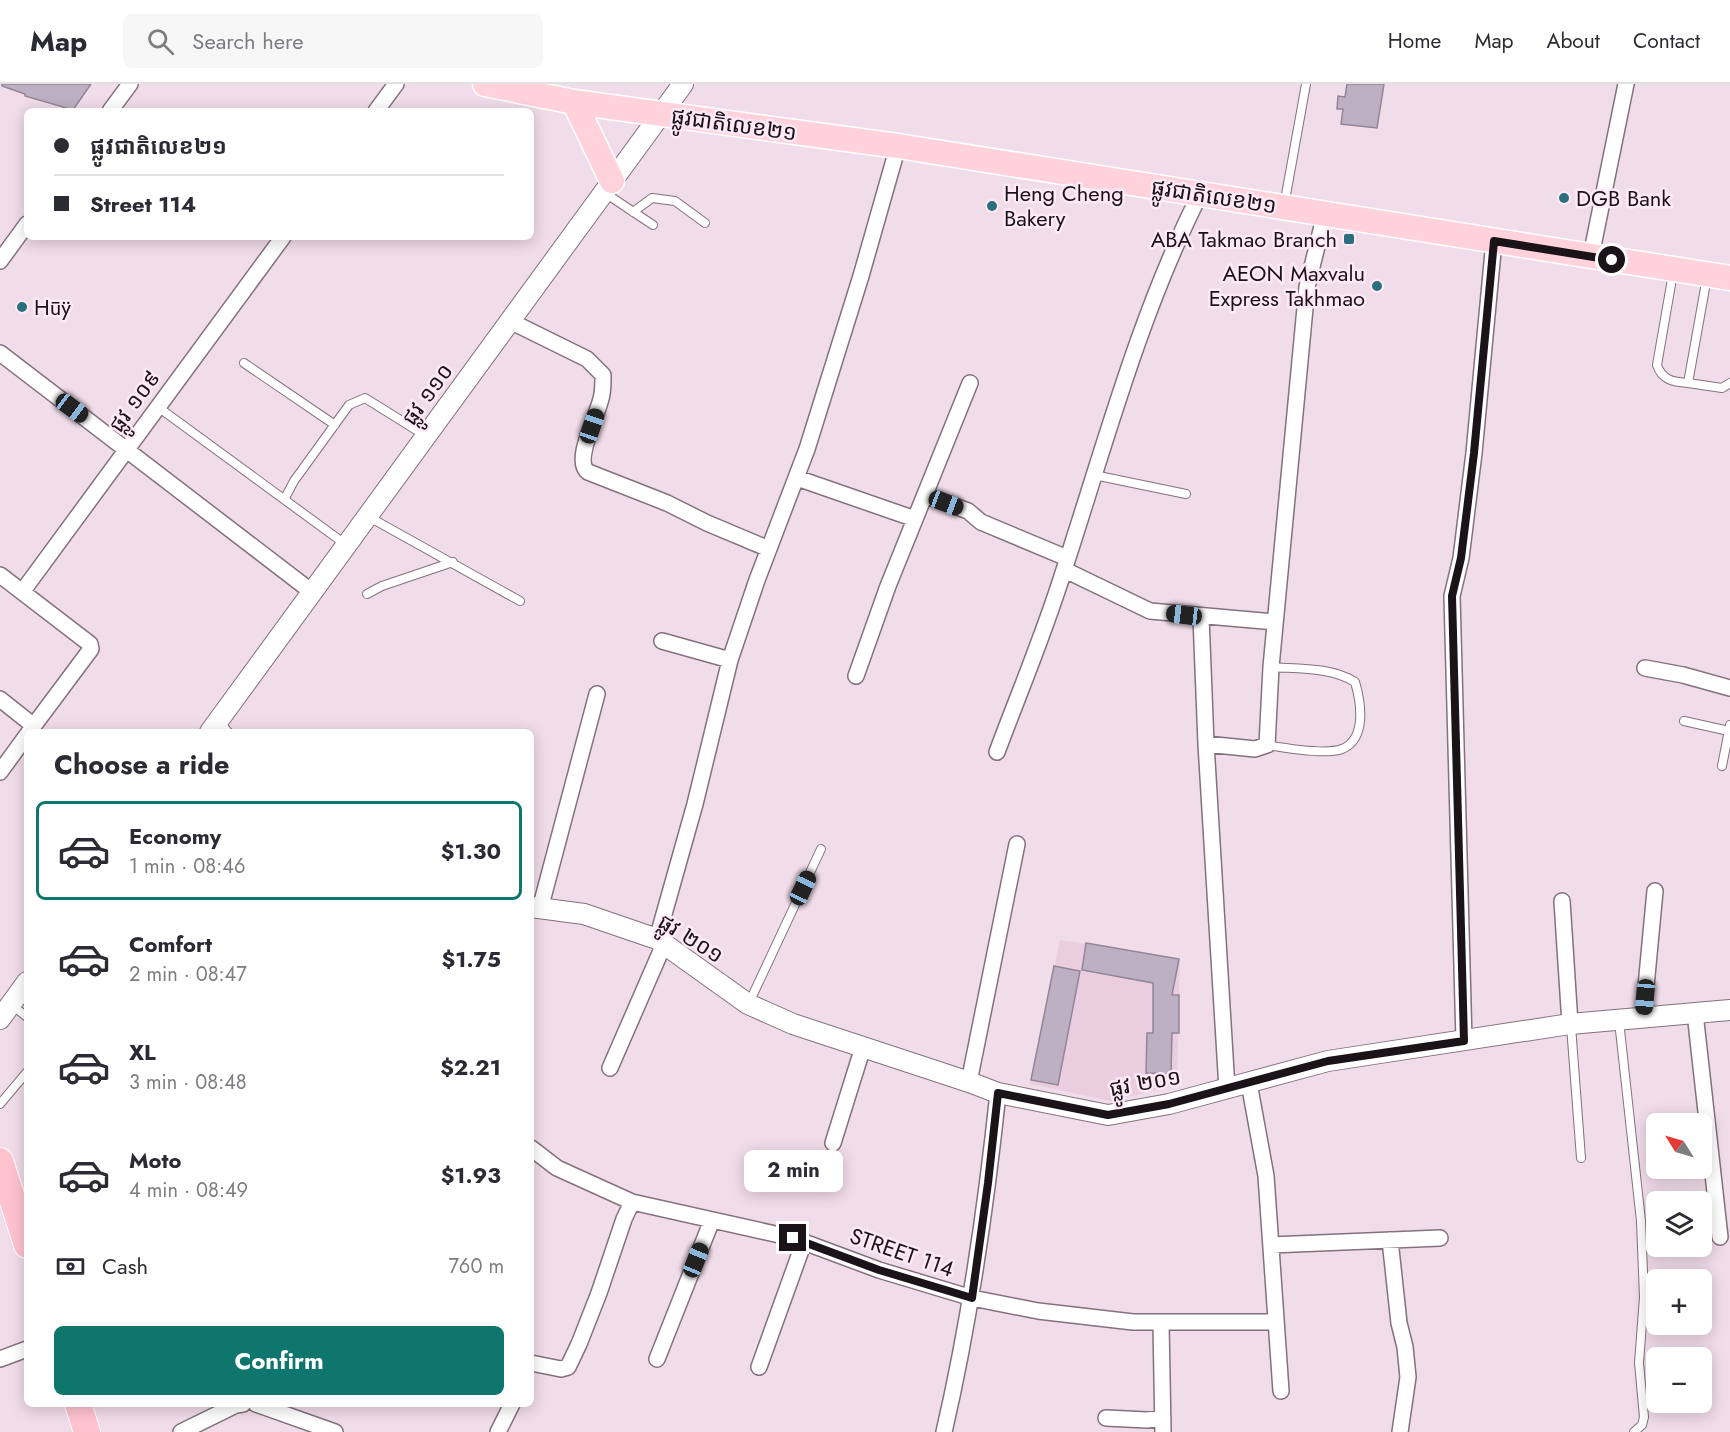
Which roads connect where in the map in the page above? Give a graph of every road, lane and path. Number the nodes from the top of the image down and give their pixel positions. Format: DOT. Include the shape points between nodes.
graph roads {
  1 [pos="130,84"];
  2 [pos="396,84"];
  3 [pos="485,84"];
  4 [pos="683,84"];
  5 [pos="1306,84"];
  6 [pos="1626,84"];
  7 [pos="574,102"];
  8 [pos="112,108"];
  9 [pos="378,108"];
  10 [pos="661,115"];
  11 [pos="898,146"];
  12 [pos="608,186"];
  13 [pos="1200,194"];
  14 [pos="1284,207"];
  15 [pos="633,212"];
  16 [pos="1325,214"];
  17 [pos="705,223"];
  18 [pos="653,225"];
  19 [pos="24,228"];
  20 [pos="281,240"];
  21 [pos="1494,241"];
  22 [pos="1591,256"];
  23 [pos="0,261"];
  24 [pos="1674,269"];
  25 [pos="1719,277"];
  26 [pos="510,321"];
  27 [pos="0,353"];
  28 [pos="244,363"];
  29 [pos="970,383"];
  30 [pos="1688,383"];
  31 [pos="1730,383"];
  32 [pos="158,407"];
  33 [pos="336,425"];
  34 [pos="426,436"];
  35 [pos="126,450"];
  36 [pos="1094,476"];
  37 [pos="797,478"];
  38 [pos="1186,494"];
  39 [pos="925,495"];
  40 [pos="285,498"];
  41 [pos="367,516"];
  42 [pos="915,519"];
  43 [pos="346,545"];
  44 [pos="769,549"];
  45 [pos="453,562"];
  46 [pos="1066,564"];
  47 [pos="0,575"];
  48 [pos="22,592"];
  49 [pos="312,592"];
  50 [pos="367,594"];
  51 [pos="520,601"];
  52 [pos="1201,617"];
  53 [pos="1275,622"];
  54 [pos="662,641"];
  55 [pos="730,660"];
  56 [pos="1271,667"];
  57 [pos="1645,668"];
  58 [pos="856,676"];
  59 [pos="1730,688"];
  60 [pos="597,694"];
  61 [pos="0,699"];
  62 [pos="1684,721"];
  63 [pos="219,728"];
  64 [pos="1729,728"];
  65 [pos="28,729"];
  66 [pos="31,729"];
  67 [pos="24,739"];
  68 [pos="1206,744"];
  69 [pos="1266,745"];
  70 [pos="997,752"];
  71 [pos="1722,766"];
  72 [pos="0,772"];
  73 [pos="1017,844"];
  74 [pos="821,849"];
  75 [pos="1655,891"];
  76 [pos="1562,901"];
  77 [pos="536,908"];
  78 [pos="660,942"];
  79 [pos="24,986"];
  80 [pos="748,1004"];
  81 [pos="1730,1010"];
  82 [pos="5,1011"];
  83 [pos="1695,1013"];
  84 [pos="24,1016"];
  85 [pos="1643,1018"];
  86 [pos="1618,1020"];
  87 [pos="1570,1024"];
  88 [pos="1464,1041"];
  89 [pos="863,1047"];
  90 [pos="610,1068"];
  91 [pos="24,1076"];
  92 [pos="969,1082"];
  93 [pos="1249,1083"];
  94 [pos="1227,1089"];
  95 [pos="998,1093"];
  96 [pos="0,1104"];
  97 [pos="833,1143"];
  98 [pos="534,1150"];
  99 [pos="1581,1158"];
  100 [pos="0,1161"];
  101 [pos="632,1202"];
  102 [pos="712,1220"];
  103 [pos="24,1236"];
  104 [pos="1720,1237"];
  105 [pos="1440,1238"];
  106 [pos="1390,1240"];
  107 [pos="804,1242"];
  108 [pos="1271,1245"];
  109 [pos="972,1298"];
  110 [pos="1276,1322"];
  111 [pos="1161,1324"];
  112 [pos="24,1350"];
  113 [pos="0,1359"];
  114 [pos="657,1359"];
  115 [pos="534,1364"];
  116 [pos="759,1367"];
  117 [pos="1281,1391"];
  118 [pos="232,1407"];
  119 [pos="268,1407"];
  120 [pos="510,1407"];
  121 [pos="1106,1418"];
  122 [pos="1163,1425"];
  123 [pos="181,1432"];
  124 [pos="335,1432"];
  125 [pos="498,1432"];
  126 [pos="944,1432"];
  127 [pos="1400,1432"];
  128 [pos="1634,1432"];
  1 -- 8 [label="street"];
  2 -- 9 [label="street"];
  3 -- 7 [label="main road, ផ្លូវជាតិលេខ២១"];
  4 -- 10 [label="street, ផ្លូវ ១១០"];
  5 -- 14 [label="lane"];
  6 -- 22 [label="street"];
  7 -- 10 [label="main road, ផ្លូវជាតិលេខ២១"];
  7 -- 12 [label="main road"];
  10 -- 11 [label="main road, ផ្លូវជាតិលេខ២១"];
  10 -- 12 [label="street, ផ្លូវ ១១០"];
  11 -- 13 [label="main road, ផ្លូវជាតិលេខ២១"];
  11 -- 37 [label="street"];
  12 -- 15 [label="lane"];
  12 -- 26 [label="street, ផ្លូវ ១១០"];
  13 -- 14 [label="main road, ផ្លូវជាតិលេខ២១"];
  13 -- 36 [label="street" via="1155,293"];
  14 -- 16 [label="main road, ផ្លូវជាតិលេខ២១"];
  15 -- 17 [label="lane" via="652,198 675,201"];
  15 -- 18 [label="lane"];
  16 -- 21 [label="main road, ផ្លូវជាតិលេខ២១"];
  16 -- 53 [label="street" via="1306,287"];
  19 -- 23 [label="street"];
  20 -- 32 [label="street, ផ្លូវ ១០៩"];
  21 -- 22 [label="main road, ផ្លូវជាតិលេខ២១"];
  21 -- 88 [label="street" via="1473,464 1452,596"];
  22 -- 24 [label="main road, ផ្លូវជាតិលេខ២១"];
  24 -- 25 [label="main road, ផ្លូវជាតិលេខ២១"];
  24 -- 30 [label="lane" via="1657,365 1668,380"];
  25 -- 30 [label="lane"];
  26 -- 34 [label="street, ផ្លូវ ១១០"];
  26 -- 44 [label="street" via="587,359 603,375 602,396 582,462 584,469"];
  27 -- 35 [label="street"];
  28 -- 33 [label="lane"];
  29 -- 39 [label="street"];
  30 -- 31 [label="lane" via="1722,388"];
  32 -- 35 [label="street, ផ្លូវ ១០៩"];
  32 -- 40 [label="lane"];
  33 -- 34 [label="lane" via="349,405 365,398"];
  33 -- 40 [label="lane"];
  34 -- 41 [label="street, ផ្លូវ ១១០"];
  35 -- 48 [label="street, ផ្លូវ ១០៩"];
  35 -- 49 [label="street"];
  36 -- 38 [label="lane"];
  36 -- 46 [label="street"];
  37 -- 42 [label="street"];
  37 -- 44 [label="street"];
  39 -- 42 [label="street"];
  39 -- 46 [label="street" via="968,511 981,522"];
  40 -- 43 [label="lane"];
  41 -- 43 [label="street, ផ្លូវ ១១០"];
  41 -- 45 [label="lane"];
  42 -- 58 [label="street"];
  43 -- 49 [label="street, ផ្លូវ ១១០"];
  44 -- 55 [label="street"];
  45 -- 50 [label="lane"];
  45 -- 51 [label="lane"];
  46 -- 52 [label="street" via="1150,611"];
  46 -- 70 [label="street"];
  47 -- 48 [label="street"];
  48 -- 66 [label="street" via="90,644 91,649"];
  49 -- 63 [label="street, ផ្លូវ ១១០"];
  52 -- 53 [label="street"];
  52 -- 68 [label="street"];
  53 -- 56 [label="street"];
  54 -- 55 [label="street"];
  55 -- 78 [label="street"];
  56 -- 69 [label="street"];
  56 -- 69 [label="lane" via="1345,675 1355,682 1360,700 1359,726 1354,741 1341,750 1298,751"];
  57 -- 59 [label="street"];
  60 -- 77 [label="street"];
  61 -- 65 [label="street"];
  62 -- 64 [label="lane"];
  64 -- 71 [label="lane"];
  67 -- 72 [label="street"];
  68 -- 69 [label="street" via="1255,749"];
  68 -- 94 [label="street"];
  73 -- 92 [label="street"];
  74 -- 80 [label="lane"];
  75 -- 85 [label="street"];
  76 -- 87 [label="street"];
  77 -- 78 [label="street, ផ្លូវ ២០១" via="584,914"];
  78 -- 80 [label="street, ផ្លូវ ២០១"];
  78 -- 90 [label="street"];
  79 -- 82 [label="street"];
  80 -- 89 [label="street, ផ្លូវ ២០១"];
  81 -- 83 [label="street, ផ្លូវ ២០១"];
  82 -- 84 [label="lane"];
  83 -- 85 [label="street, ផ្លូវ ២០១"];
  83 -- 104 [label="street"];
  85 -- 86 [label="street, ផ្លូវ ២០១"];
  86 -- 87 [label="street, ផ្លូវ ២០១"];
  86 -- 128 [label="lane" via="1641,1221 1644,1297 1639,1363 1644,1417"];
  87 -- 88 [label="street, ផ្លូវ ២០១"];
  87 -- 99 [label="lane"];
  88 -- 93 [label="street, ផ្លូវ ២០១" via="1328,1061"];
  89 -- 92 [label="street, ផ្លូវ ២០១"];
  89 -- 97 [label="street"];
  91 -- 96 [label="lane"];
  92 -- 95 [label="street, ផ្លូវ ២០១"];
  93 -- 94 [label="street, ផ្លូវ ២០១"];
  93 -- 108 [label="street" via="1266,1176"];
  94 -- 95 [label="street, ផ្លូវ ២០១" via="1108,1115"];
  95 -- 109 [label="street"];
  98 -- 101 [label="street, STREET 114" via="557,1168"];
  100 -- 103 [label="highway"];
  101 -- 102 [label="street, STREET 114"];
  101 -- 115 [label="street" via="568,1367"];
  102 -- 107 [label="street, STREET 114"];
  102 -- 114 [label="street"];
  105 -- 106 [label="street"];
  106 -- 108 [label="street"];
  106 -- 127 [label="street" via="1408,1377"];
  107 -- 109 [label="street, STREET 114"];
  107 -- 116 [label="street"];
  108 -- 110 [label="street"];
  109 -- 111 [label="street, STREET 114" via="1081,1318"];
  109 -- 126 [label="street"];
  110 -- 111 [label="street, STREET 114"];
  110 -- 117 [label="street"];
  111 -- 122 [label="street"];
  112 -- 113 [label="street"];
  118 -- 123 [label="street"];
  119 -- 124 [label="street"];
  120 -- 125 [label="street"];
  121 -- 122 [label="street" via="1147,1420"];
}
